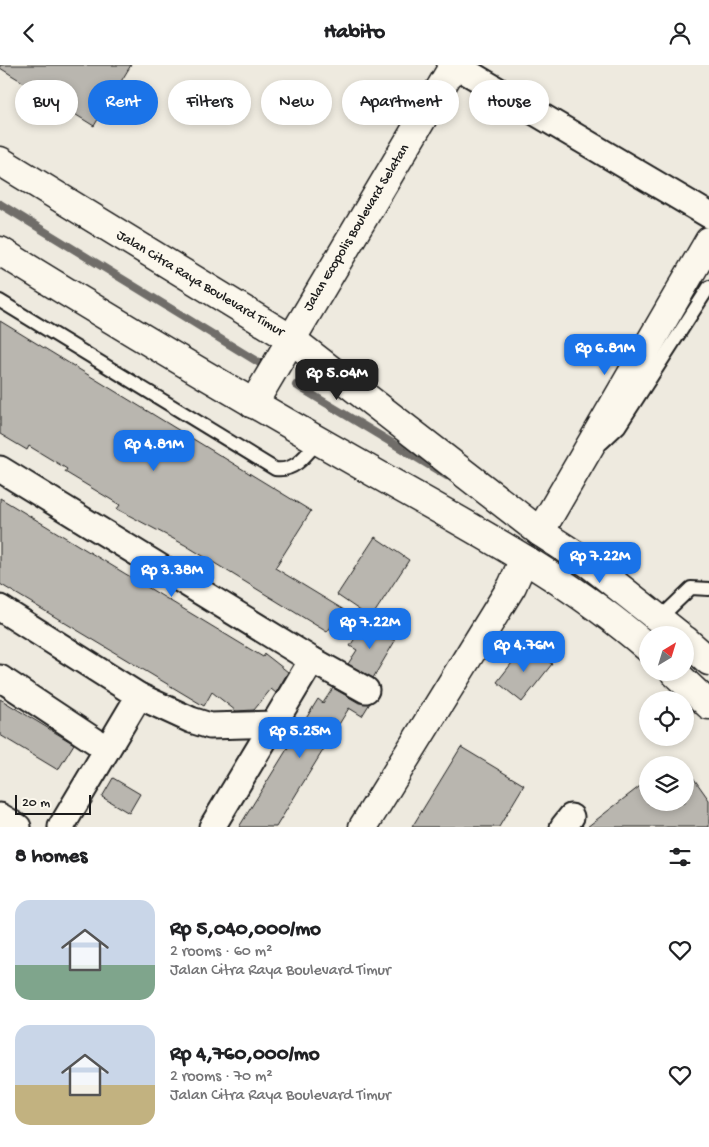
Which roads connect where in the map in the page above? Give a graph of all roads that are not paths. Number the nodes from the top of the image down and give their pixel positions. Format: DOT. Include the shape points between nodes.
graph roads {
  1 [pos="454,65"];
  2 [pos="0,161"];
  3 [pos="708,214"];
  4 [pos="709,241"];
  5 [pos="0,251"];
  6 [pos="709,287"];
  7 [pos="0,301"];
  8 [pos="288,345"];
  9 [pos="253,404"];
  10 [pos="318,441"];
  11 [pos="582,457"];
  12 [pos="0,469"];
  13 [pos="540,532"];
  14 [pos="524,559"];
  15 [pos="709,589"];
  16 [pos="0,608"];
  17 [pos="669,626"];
  18 [pos="671,626"];
  19 [pos="639,641"];
  20 [pos="694,648"];
  21 [pos="312,660"];
  22 [pos="709,661"];
  23 [pos="0,678"];
  24 [pos="684,681"];
  25 [pos="366,690"];
  26 [pos="139,696"];
  27 [pos="709,705"];
  28 [pos="275,723"];
  29 [pos="107,749"];
  30 [pos="0,816"];
  31 [pos="18,827"];
  32 [pos="61,827"];
  33 [pos="212,827"];
  34 [pos="363,827"];
  1 -- 3 [label="street"];
  1 -- 8 [label="street, Jalan Ecopolis Boulevard Selatan"];
  2 -- 8 [label="street, Jalan Citra Raya Boulevard Timur"];
  4 -- 11 [label="street"];
  5 -- 9 [label="street"];
  6 -- 11 [label="lane" via="619,427 606,441"];
  7 -- 10 [label="lane" via="275,469 294,465"];
  8 -- 9 [label="street, Jalan Ecopolis Boulevard Selatan"];
  8 -- 13 [label="street, Jalan Citra Raya Boulevard Timur"];
  9 -- 10 [label="street"];
  10 -- 14 [label="street"];
  11 -- 13 [label="street"];
  12 -- 21 [label="street"];
  13 -- 17 [label="street, Jalan Citra Raya Boulevard Timur" via="591,565"];
  14 -- 19 [label="street" via="573,590"];
  14 -- 34 [label="street" via="512,586"];
  15 -- 18 [label="lane" via="691,588"];
  16 -- 26 [label="street"];
  20 -- 22 [label="street"];
  21 -- 25 [label="street"];
  21 -- 28 [label="street"];
  23 -- 29 [label="street"];
  24 -- 27 [label="street"];
  26 -- 28 [label="street" via="210,726"];
  26 -- 29 [label="street"];
  28 -- 33 [label="street"];
  29 -- 32 [label="street"];
  30 -- 31 [label="street"];
}
